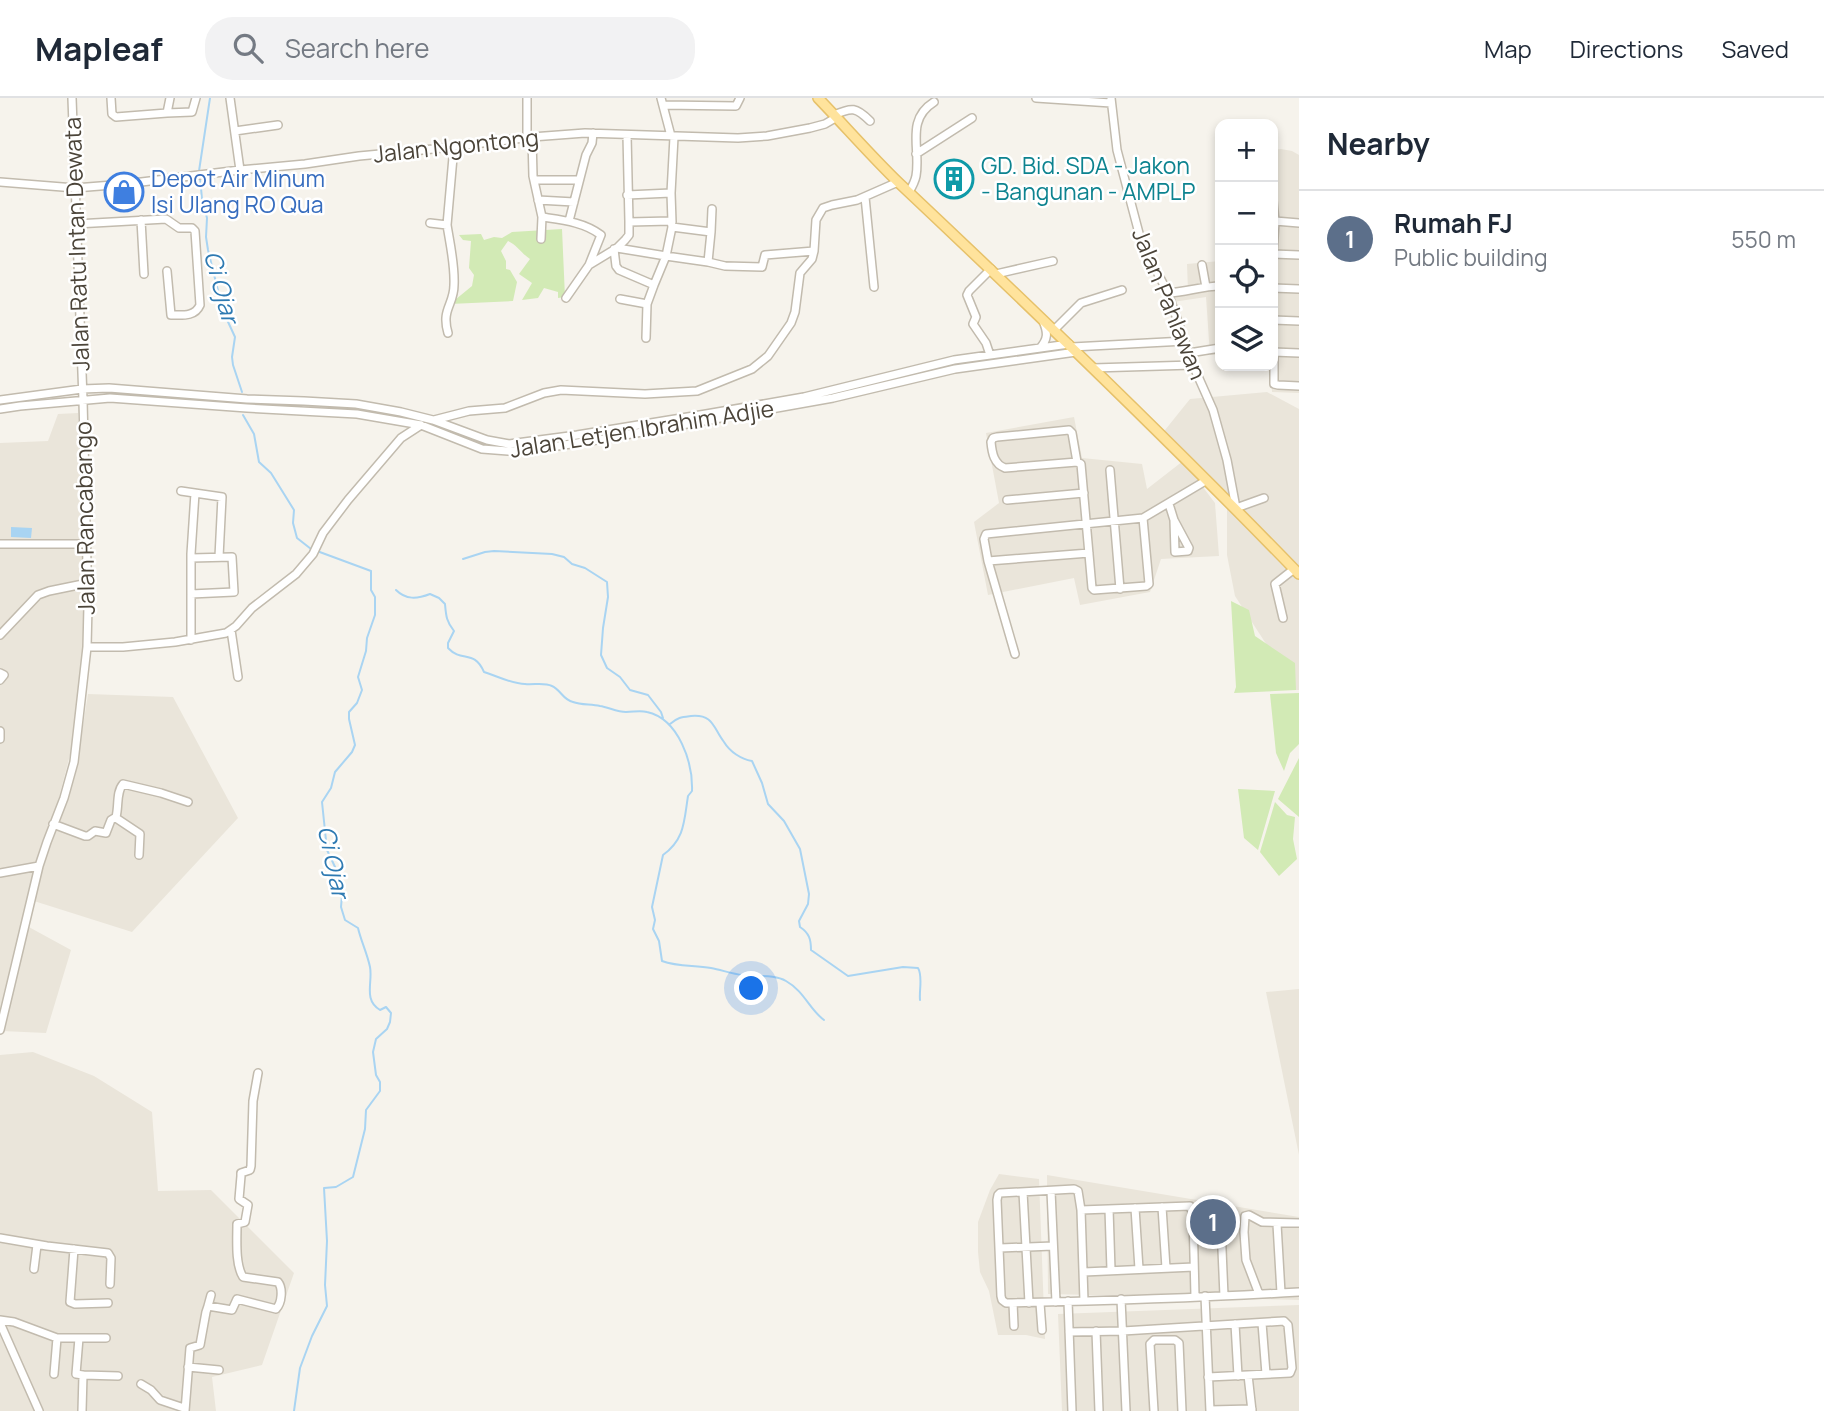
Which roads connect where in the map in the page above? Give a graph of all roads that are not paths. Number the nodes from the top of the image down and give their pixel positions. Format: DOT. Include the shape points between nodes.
graph roads {
  1 [pos="72,98"];
  2 [pos="111,98"];
  3 [pos="170,98"];
  4 [pos="196,98"];
  5 [pos="230,98"];
  6 [pos="527,98"];
  7 [pos="740,98"];
  8 [pos="818,98"];
  9 [pos="1036,98"];
  10 [pos="1069,99"];
  11 [pos="1111,100"];
  12 [pos="662,102"];
  13 [pos="934,102"];
  14 [pos="167,113"];
  15 [pos="836,116"];
  16 [pos="972,118"];
  17 [pos="870,121"];
  18 [pos="278,125"];
  19 [pos="235,131"];
  20 [pos="593,133"];
  21 [pos="627,135"];
  22 [pos="672,136"];
  23 [pos="529,138"];
  24 [pos="454,146"];
  25 [pos="916,154"];
  26 [pos="240,170"];
  27 [pos="534,180"];
  28 [pos="579,180"];
  29 [pos="0,182"];
  30 [pos="898,182"];
  31 [pos="75,188"];
  32 [pos="909,191"];
  33 [pos="671,193"];
  34 [pos="627,195"];
  35 [pos="865,197"];
  36 [pos="538,200"];
  37 [pos="573,202"];
  38 [pos="712,209"];
  39 [pos="542,217"];
  40 [pos="141,220"];
  41 [pos="569,221"];
  42 [pos="1278,221"];
  43 [pos="629,222"];
  44 [pos="430,223"];
  45 [pos="1299,223"];
  46 [pos="76,224"];
  47 [pos="447,225"];
  48 [pos="672,225"];
  49 [pos="710,232"];
  50 [pos="541,239"];
  51 [pos="616,248"];
  52 [pos="814,251"];
  53 [pos="1278,254"];
  54 [pos="1299,255"];
  55 [pos="666,256"];
  56 [pos="1053,261"];
  57 [pos="708,262"];
  58 [pos="589,265"];
  59 [pos="1202,265"];
  60 [pos="167,271"];
  61 [pos="994,272"];
  62 [pos="144,274"];
  63 [pos="654,285"];
  64 [pos="1215,286"];
  65 [pos="874,287"];
  66 [pos="1206,287"];
  67 [pos="1278,288"];
  68 [pos="1299,289"];
  69 [pos="1122,290"];
  70 [pos="1168,293"];
  71 [pos="566,298"];
  72 [pos="620,299"];
  73 [pos="647,304"];
  74 [pos="1042,319"];
  75 [pos="1278,320"];
  76 [pos="1299,321"];
  77 [pos="1054,330"];
  78 [pos="449,333"];
  79 [pos="646,338"];
  80 [pos="1185,341"];
  81 [pos="1072,348"];
  82 [pos="1039,349"];
  83 [pos="1215,349"];
  84 [pos="1278,352"];
  85 [pos="1189,353"];
  86 [pos="1299,353"];
  87 [pos="990,355"];
  88 [pos="1193,365"];
  89 [pos="1093,368"];
  90 [pos="1274,371"];
  91 [pos="1299,386"];
  92 [pos="82,389"];
  93 [pos="0,400"];
  94 [pos="83,400"];
  95 [pos="304,401"];
  96 [pos="0,409"];
  97 [pos="304,411"];
  98 [pos="433,420"];
  99 [pos="421,425"];
  100 [pos="602,435"];
  101 [pos="1077,462"];
  102 [pos="1110,470"];
  103 [pos="1207,480"];
  104 [pos="181,491"];
  105 [pos="1084,492"];
  106 [pos="195,493"];
  107 [pos="1264,498"];
  108 [pos="1007,500"];
  109 [pos="1169,503"];
  110 [pos="1236,508"];
  111 [pos="1143,518"];
  112 [pos="1174,520"];
  113 [pos="1115,522"];
  114 [pos="1087,523"];
  115 [pos="0,544"];
  116 [pos="86,544"];
  117 [pos="1089,553"];
  118 [pos="219,557"];
  119 [pos="191,558"];
  120 [pos="988,561"];
  121 [pos="1296,571"];
  122 [pos="88,583"];
  123 [pos="1120,589"];
  124 [pos="191,594"];
  125 [pos="1283,618"];
  126 [pos="231,630"];
  127 [pos="0,635"];
  128 [pos="191,640"];
  129 [pos="87,647"];
  130 [pos="1015,653"];
  131 [pos="0,673"];
  132 [pos="238,677"];
  133 [pos="0,680"];
  134 [pos="0,731"];
  135 [pos="0,738"];
  136 [pos="188,802"];
  137 [pos="116,818"];
  138 [pos="53,824"];
  139 [pos="139,855"];
  140 [pos="40,866"];
  141 [pos="0,873"];
  142 [pos="0,1030"];
  143 [pos="258,1073"];
  144 [pos="1051,1191"];
  145 [pos="1023,1192"];
  146 [pos="1162,1207"];
  147 [pos="1135,1208"];
  148 [pos="1109,1209"];
  149 [pos="1081,1210"];
  150 [pos="1193,1215"];
  151 [pos="1299,1223"];
  152 [pos="1277,1224"];
  153 [pos="0,1238"];
  154 [pos="37,1245"];
  155 [pos="1053,1246"];
  156 [pos="1026,1247"];
  157 [pos="1000,1248"];
  158 [pos="74,1249"];
  159 [pos="1194,1267"];
  160 [pos="1166,1268"];
  161 [pos="34,1269"];
  162 [pos="1139,1269"];
  163 [pos="1111,1270"];
  164 [pos="1084,1272"];
  165 [pos="110,1284"];
  166 [pos="1299,1292"];
  167 [pos="1280,1293"];
  168 [pos="1259,1294"];
  169 [pos="211,1296"];
  170 [pos="1195,1296"];
  171 [pos="1205,1296"];
  172 [pos="1224,1296"];
  173 [pos="1121,1299"];
  174 [pos="1068,1301"];
  175 [pos="1084,1301"];
  176 [pos="1056,1302"];
  177 [pos="108,1303"];
  178 [pos="1013,1303"];
  179 [pos="1029,1303"];
  180 [pos="1041,1303"];
  181 [pos="208,1306"];
  182 [pos="0,1321"];
  183 [pos="1262,1323"];
  184 [pos="1235,1324"];
  185 [pos="1014,1326"];
  186 [pos="1205,1326"];
  187 [pos="1164,1328"];
  188 [pos="1041,1330"];
  189 [pos="1096,1331"];
  190 [pos="1123,1331"];
  191 [pos="1069,1332"];
  192 [pos="57,1338"];
  193 [pos="79,1338"];
  194 [pos="106,1338"];
  195 [pos="1165,1340"];
  196 [pos="188,1367"];
  197 [pos="219,1370"];
  198 [pos="54,1374"];
  199 [pos="1266,1374"];
  200 [pos="83,1375"];
  201 [pos="1248,1375"];
  202 [pos="118,1376"];
  203 [pos="1238,1376"];
  204 [pos="1208,1377"];
  205 [pos="141,1384"];
  206 [pos="185,1410"];
  207 [pos="1210,1410"];
  208 [pos="1252,1410"];
  209 [pos="39,1411"];
  210 [pos="82,1411"];
  211 [pos="1072,1411"];
  212 [pos="1099,1411"];
  213 [pos="1126,1411"];
  214 [pos="1154,1411"];
  215 [pos="1182,1411"];
  1 -- 31 [label="street, Jalan Ratu Intan Dewata"];
  2 -- 14 [label="street" via="116,117"];
  3 -- 14 [label="street"];
  4 -- 14 [label="street" via="192,112"];
  5 -- 19 [label="street"];
  6 -- 23 [label="street"];
  7 -- 12 [label="street" via="736,106"];
  8 -- 15 [label="main road"];
  9 -- 10 [label="street"];
  10 -- 11 [label="street"];
  11 -- 70 [label="street, Jalan Pahlawan" via="1117,150 1140,237"];
  12 -- 22 [label="street"];
  13 -- 25 [label="street" via="920,115"];
  15 -- 17 [label="street" via="855,109"];
  15 -- 22 [label="street, Jalan Ngontong" via="810,128 767,136"];
  15 -- 30 [label="main road"];
  16 -- 25 [label="street"];
  18 -- 19 [label="street"];
  19 -- 26 [label="street"];
  20 -- 21 [label="street, Jalan Ngontong"];
  20 -- 23 [label="street, Jalan Ngontong"];
  20 -- 28 [label="street"];
  21 -- 22 [label="street, Jalan Ngontong"];
  21 -- 34 [label="street"];
  22 -- 33 [label="street"];
  23 -- 24 [label="street, Jalan Ngontong"];
  23 -- 27 [label="street"];
  24 -- 26 [label="street, Jalan Ngontong"];
  24 -- 47 [label="street"];
  25 -- 32 [label="street" via="916,175"];
  26 -- 31 [label="street, Jalan Ngontong"];
  27 -- 28 [label="street"];
  27 -- 36 [label="street"];
  28 -- 37 [label="street"];
  29 -- 31 [label="street, Jalan Ngontong"];
  30 -- 32 [label="main road"];
  30 -- 35 [label="street"];
  31 -- 46 [label="street, Jalan Ratu Intan Dewata"];
  32 -- 61 [label="main road"];
  33 -- 34 [label="street"];
  33 -- 48 [label="street"];
  34 -- 43 [label="street"];
  35 -- 52 [label="street" via="824,207 816,220"];
  35 -- 65 [label="street"];
  36 -- 37 [label="street"];
  36 -- 39 [label="street"];
  37 -- 41 [label="street"];
  38 -- 49 [label="street"];
  39 -- 41 [label="street"];
  39 -- 50 [label="street"];
  40 -- 46 [label="street"];
  40 -- 60 [label="street" via="166,219 195,231 200,306 191,315 171,315"];
  40 -- 62 [label="street"];
  41 -- 58 [label="street" via="601,235"];
  42 -- 45 [label="street"];
  43 -- 48 [label="street"];
  43 -- 51 [label="street" via="629,235"];
  44 -- 47 [label="street"];
  46 -- 92 [label="street, Jalan Ratu Intan Dewata"];
  47 -- 78 [label="street" via="454,281 446,314"];
  48 -- 49 [label="street"];
  48 -- 55 [label="street"];
  49 -- 57 [label="street"];
  51 -- 55 [label="street"];
  51 -- 58 [label="street"];
  51 -- 63 [label="street" via="619,270"];
  52 -- 57 [label="street" via="765,255 762,267"];
  52 -- 98 [label="street" via="800,273 791,323 768,356 752,369 697,391 561,390 505,408"];
  53 -- 54 [label="street"];
  55 -- 57 [label="street"];
  55 -- 63 [label="street"];
  56 -- 61 [label="street"];
  58 -- 71 [label="street"];
  59 -- 66 [label="street"];
  61 -- 74 [label="main road"];
  61 -- 87 [label="street" via="967,295 976,317 973,324"];
  63 -- 73 [label="street"];
  64 -- 66 [label="street"];
  66 -- 70 [label="street"];
  67 -- 68 [label="street"];
  69 -- 77 [label="street" via="1081,303"];
  70 -- 80 [label="street, Jalan Pahlawan"];
  72 -- 73 [label="street"];
  73 -- 79 [label="street"];
  74 -- 77 [label="main road"];
  74 -- 82 [label="street" via="1047,335"];
  75 -- 76 [label="street"];
  77 -- 81 [label="main road"];
  80 -- 81 [label="street"];
  80 -- 85 [label="street, Jalan Pahlawan"];
  81 -- 82 [label="street, Jalan Letjen Ibrahim Adjie"];
  81 -- 89 [label="main road"];
  81 -- 100 [label="street, Jalan Letjen Ibrahim Adjie" via="832,398"];
  82 -- 87 [label="street, Jalan Letjen Ibrahim Adjie"];
  83 -- 85 [label="street"];
  84 -- 86 [label="street"];
  85 -- 88 [label="street, Jalan Pahlawan"];
  87 -- 100 [label="street, Jalan Letjen Ibrahim Adjie" via="804,397"];
  88 -- 89 [label="street"];
  88 -- 110 [label="street, Jalan Pahlawan" via="1216,417"];
  89 -- 103 [label="main road"];
  90 -- 91 [label="street" via="1274,384"];
  92 -- 93 [label="street, Jalan Letjen Ibrahim Adjie"];
  92 -- 94 [label="street, Jalan Rancabango"];
  92 -- 95 [label="street, Jalan Letjen Ibrahim Adjie"];
  94 -- 96 [label="street, Jalan Letjen Ibrahim Adjie"];
  94 -- 97 [label="street, Jalan Letjen Ibrahim Adjie"];
  94 -- 116 [label="street, Jalan Rancabango"];
  95 -- 97 [label="street"];
  95 -- 98 [label="street, Jalan Letjen Ibrahim Adjie" via="356,404"];
  97 -- 99 [label="street, Jalan Letjen Ibrahim Adjie"];
  98 -- 100 [label="street, Jalan Letjen Ibrahim Adjie" via="509,444"];
  99 -- 100 [label="street, Jalan Letjen Ibrahim Adjie" via="496,451 532,450"];
  99 -- 126 [label="street" via="401,438 358,488 296,575"];
  101 -- 101 [label="street" via="1005,468 996,461 991,442 997,437 1069,430"];
  101 -- 105 [label="street" via="1082,466"];
  102 -- 113 [label="street"];
  103 -- 109 [label="street"];
  103 -- 110 [label="main road"];
  104 -- 106 [label="street"];
  105 -- 108 [label="street"];
  105 -- 114 [label="street"];
  106 -- 118 [label="street" via="222,497"];
  106 -- 119 [label="street"];
  107 -- 110 [label="street"];
  109 -- 111 [label="street"];
  109 -- 112 [label="street"];
  110 -- 121 [label="main road"];
  111 -- 113 [label="street"];
  111 -- 123 [label="street" via="1149,584"];
  113 -- 114 [label="street"];
  113 -- 123 [label="street"];
  114 -- 117 [label="street"];
  114 -- 120 [label="street" via="986,534"];
  115 -- 116 [label="street"];
  116 -- 122 [label="street, Jalan Rancabango"];
  117 -- 120 [label="street"];
  117 -- 123 [label="street" via="1092,588"];
  118 -- 119 [label="street"];
  118 -- 124 [label="street" via="232,557 234,592"];
  119 -- 124 [label="street"];
  120 -- 130 [label="street"];
  121 -- 125 [label="street" via="1275,584"];
  122 -- 127 [label="street" via="38,595"];
  122 -- 129 [label="street, Jalan Rancabango"];
  124 -- 128 [label="street"];
  126 -- 128 [label="street"];
  126 -- 132 [label="street"];
  128 -- 129 [label="street"];
  129 -- 138 [label="street, Jalan Rancabango" via="74,762"];
  131 -- 133 [label="street" via="4,675"];
  134 -- 135 [label="street"];
  136 -- 137 [label="street" via="123,784"];
  137 -- 138 [label="street" via="106,833 95,831 88,836"];
  137 -- 139 [label="street" via="140,834"];
  138 -- 140 [label="street, Jalan Rancabango"];
  140 -- 141 [label="street"];
  140 -- 142 [label="street, Jalan Rancabango"];
  143 -- 181 [label="street" via="251,1166 241,1176 239,1199 248,1205 246,1222 237,1224 238,1255 243,1277 278,1282 279,1305 276,1309 237,1299 232,1310"];
  144 -- 145 [label="street"];
  144 -- 149 [label="street" via="1078,1191"];
  144 -- 155 [label="street"];
  145 -- 156 [label="street"];
  145 -- 157 [label="street" via="998,1195"];
  146 -- 147 [label="street"];
  146 -- 150 [label="street" via="1188,1205"];
  146 -- 160 [label="street"];
  147 -- 148 [label="street"];
  147 -- 162 [label="street"];
  148 -- 149 [label="street"];
  148 -- 163 [label="street"];
  149 -- 164 [label="street"];
  150 -- 159 [label="street"];
  150 -- 172 [label="street" via="1211,1215 1221,1226"];
  151 -- 152 [label="street"];
  152 -- 167 [label="street"];
  152 -- 168 [label="street" via="1245,1216 1245,1260"];
  153 -- 154 [label="street"];
  154 -- 158 [label="street"];
  154 -- 161 [label="street"];
  155 -- 156 [label="street"];
  155 -- 176 [label="street"];
  156 -- 157 [label="street"];
  156 -- 179 [label="street"];
  157 -- 178 [label="street" via="1001,1296 1006,1303"];
  158 -- 165 [label="street" via="110,1254"];
  158 -- 177 [label="street" via="70,1302"];
  159 -- 160 [label="street"];
  159 -- 170 [label="street"];
  160 -- 162 [label="street"];
  162 -- 163 [label="street"];
  163 -- 164 [label="street"];
  164 -- 175 [label="street"];
  166 -- 167 [label="street"];
  167 -- 168 [label="street"];
  168 -- 172 [label="street"];
  169 -- 181 [label="street"];
  170 -- 171 [label="street"];
  170 -- 173 [label="street"];
  171 -- 172 [label="street"];
  171 -- 186 [label="street"];
  173 -- 175 [label="street"];
  173 -- 190 [label="street"];
  174 -- 175 [label="street"];
  174 -- 176 [label="street"];
  174 -- 191 [label="street"];
  176 -- 180 [label="street"];
  178 -- 179 [label="street"];
  178 -- 185 [label="street"];
  179 -- 180 [label="street"];
  180 -- 188 [label="street"];
  181 -- 196 [label="street" via="200,1345 191,1346"];
  182 -- 192 [label="street"];
  182 -- 209 [label="street"];
  183 -- 184 [label="street"];
  183 -- 199 [label="street"];
  183 -- 199 [label="street" via="1284,1321 1289,1330 1292,1371"];
  184 -- 186 [label="street"];
  184 -- 203 [label="street"];
  186 -- 187 [label="street"];
  186 -- 204 [label="street"];
  187 -- 190 [label="street"];
  187 -- 195 [label="street"];
  189 -- 190 [label="street"];
  189 -- 191 [label="street"];
  189 -- 212 [label="street"];
  190 -- 213 [label="street"];
  191 -- 211 [label="street"];
  192 -- 193 [label="street"];
  192 -- 198 [label="street"];
  193 -- 194 [label="street"];
  193 -- 200 [label="street" via="76,1374"];
  195 -- 214 [label="street" via="1150,1344"];
  195 -- 215 [label="street" via="1179,1343"];
  196 -- 197 [label="street"];
  196 -- 206 [label="street"];
  199 -- 201 [label="street"];
  200 -- 202 [label="street"];
  200 -- 210 [label="street"];
  201 -- 203 [label="street"];
  201 -- 208 [label="street"];
  203 -- 204 [label="street"];
  204 -- 207 [label="street"];
  205 -- 206 [label="street" via="160,1400"];
  207 -- 208 [label="street"];
}
